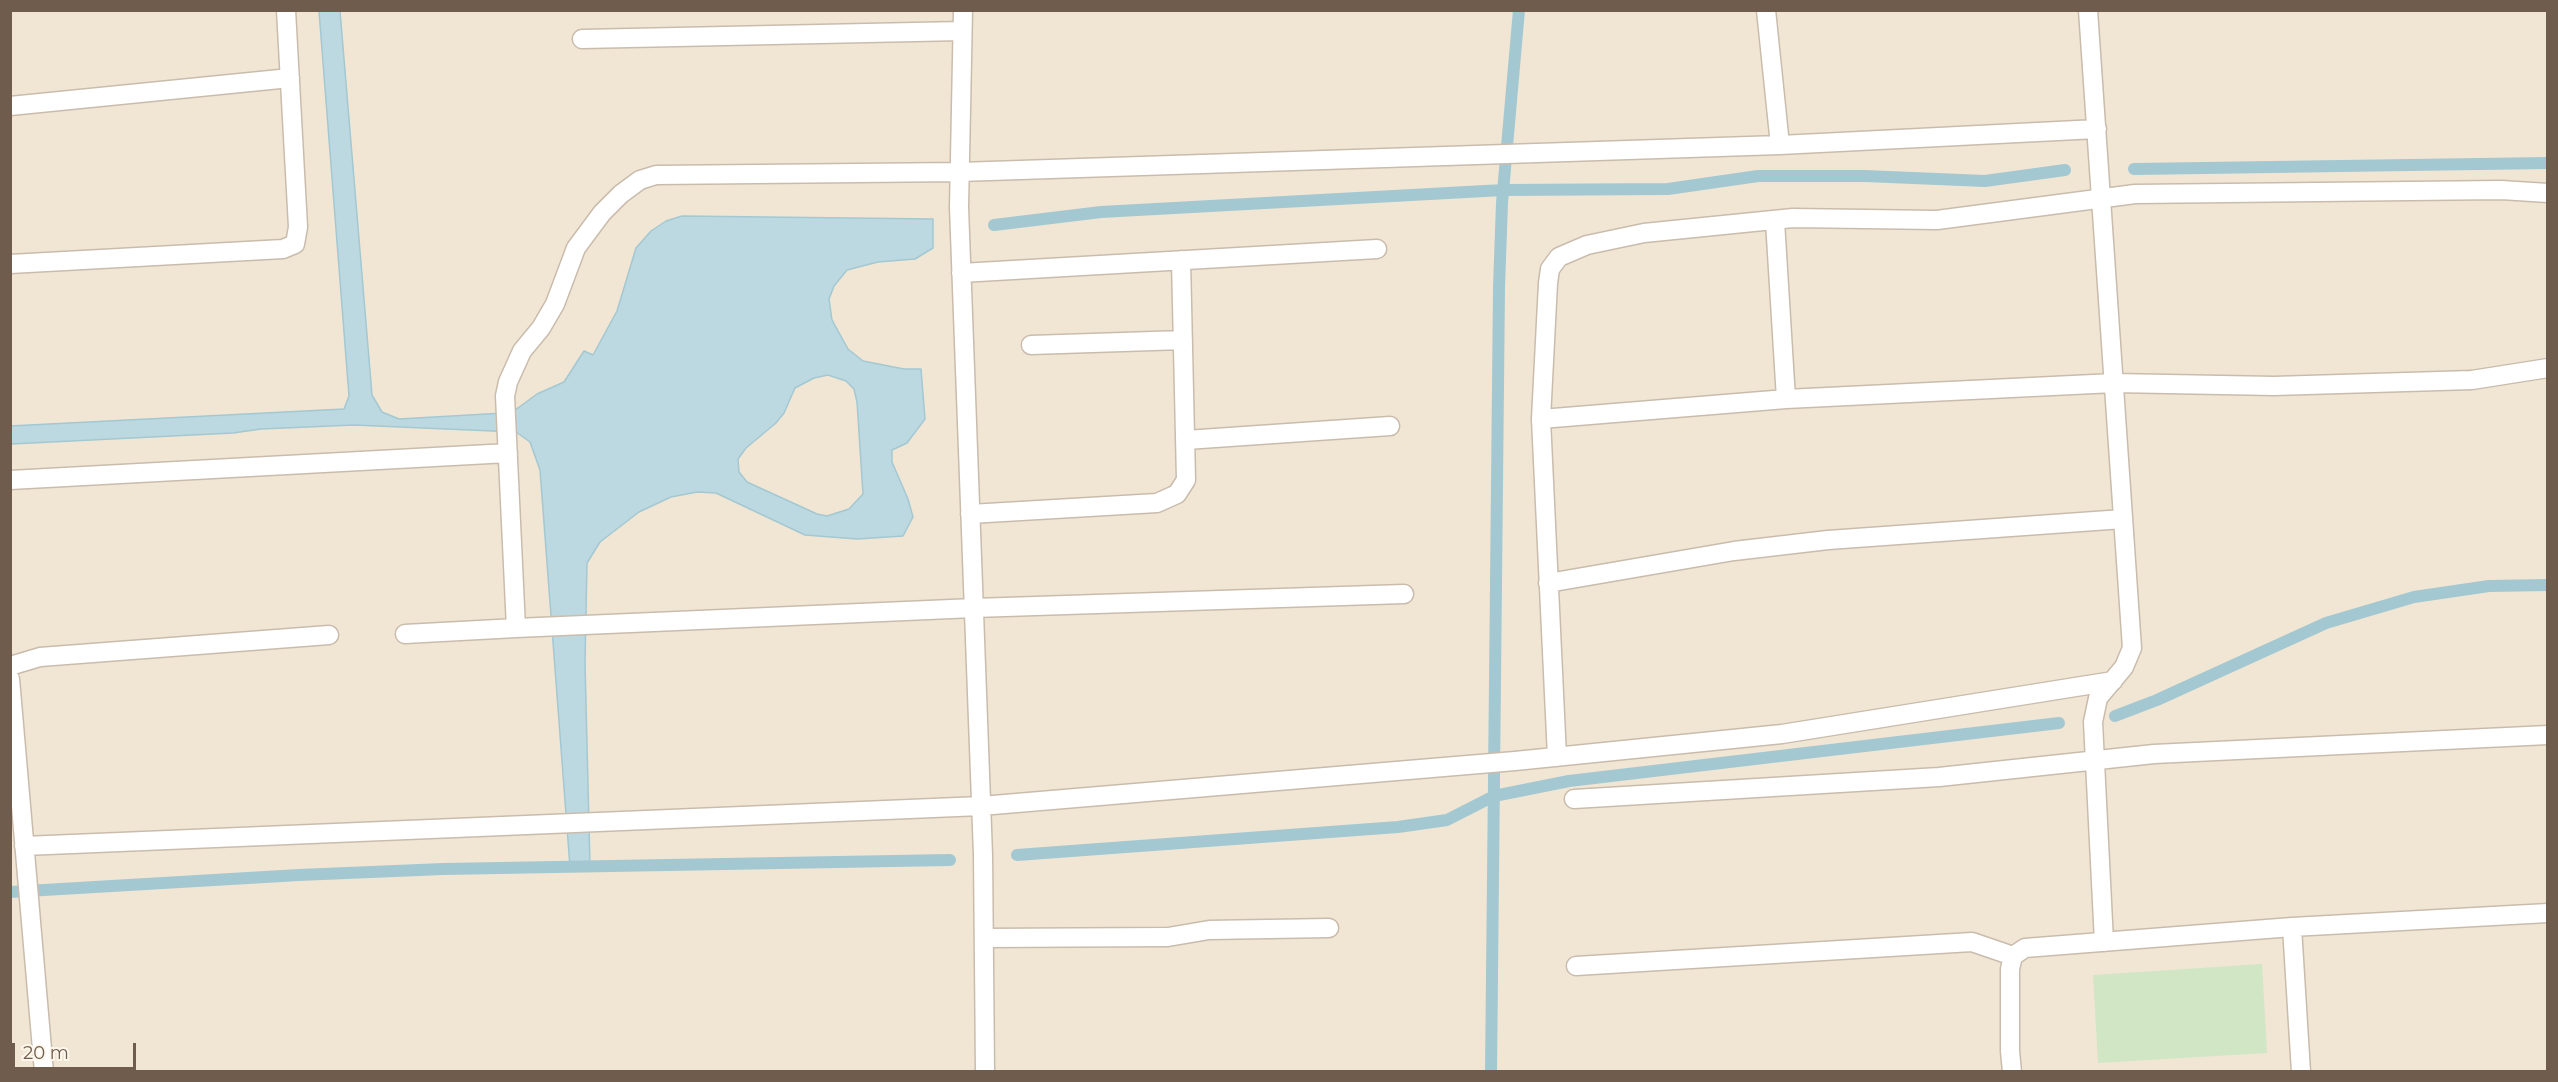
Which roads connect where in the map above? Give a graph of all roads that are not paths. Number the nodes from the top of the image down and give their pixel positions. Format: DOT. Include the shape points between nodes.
graph roads {
  1 [pos="286,10"];
  2 [pos="963,10"];
  3 [pos="1766,10"];
  4 [pos="2088,10"];
  5 [pos="962,31"];
  6 [pos="582,39"];
  7 [pos="290,78"];
  8 [pos="10,106"];
  9 [pos="2097,129"];
  10 [pos="1780,145"];
  11 [pos="959,172"];
  12 [pos="2547,193"];
  13 [pos="2101,199"];
  14 [pos="1775,221"];
  15 [pos="1377,249"];
  16 [pos="1181,260"];
  17 [pos="10,264"];
  18 [pos="961,273"];
  19 [pos="1183,340"];
  20 [pos="1031,345"];
  21 [pos="2547,368"];
  22 [pos="2114,383"];
  23 [pos="1786,399"];
  24 [pos="1541,419"];
  25 [pos="1390,426"];
  26 [pos="1186,440"];
  27 [pos="508,453"];
  28 [pos="10,480"];
  29 [pos="970,514"];
  30 [pos="2123,519"];
  31 [pos="1548,583"];
  32 [pos="1404,594"];
  33 [pos="974,608"];
  34 [pos="516,628"];
  35 [pos="405,634"];
  36 [pos="329,635"];
  37 [pos="10,666"];
  38 [pos="10,680"];
  39 [pos="2113,681"];
  40 [pos="2547,735"];
  41 [pos="1557,757"];
  42 [pos="2095,760"];
  43 [pos="1574,799"];
  44 [pos="981,806"];
  45 [pos="24,846"];
  46 [pos="2547,914"];
  47 [pos="2292,927"];
  48 [pos="1329,928"];
  49 [pos="984,938"];
  50 [pos="2104,942"];
  51 [pos="2013,956"];
  52 [pos="1576,966"];
  53 [pos="44,1071"];
  54 [pos="985,1071"];
  55 [pos="2012,1071"];
  56 [pos="2301,1071"];
  1 -- 7 [label="lane"];
  2 -- 5 [label="lane"];
  3 -- 10 [label="lane"];
  4 -- 9 [label="lane"];
  5 -- 6 [label="lane"];
  5 -- 11 [label="lane"];
  7 -- 8 [label="lane"];
  7 -- 17 [label="lane" via="298,227 294,244 283,249"];
  9 -- 10 [label="lane"];
  9 -- 13 [label="lane"];
  10 -- 11 [label="lane"];
  11 -- 18 [label="lane"];
  11 -- 27 [label="lane" via="656,175 640,180 602,213 576,248 555,304 514,367 506,396"];
  12 -- 13 [label="lane" via="2501,190 2135,194"];
  13 -- 14 [label="lane" via="1937,220"];
  13 -- 22 [label="lane"];
  14 -- 23 [label="lane"];
  14 -- 24 [label="lane" via="1644,233 1587,245 1559,257 1550,269 1548,283"];
  15 -- 16 [label="lane"];
  16 -- 18 [label="lane"];
  16 -- 19 [label="lane"];
  18 -- 29 [label="lane"];
  19 -- 20 [label="lane"];
  19 -- 26 [label="lane"];
  21 -- 22 [label="lane" via="2472,380 2385,384"];
  22 -- 23 [label="lane"];
  22 -- 30 [label="lane"];
  23 -- 24 [label="lane"];
  24 -- 31 [label="lane"];
  25 -- 26 [label="lane"];
  26 -- 29 [label="lane" via="1186,480 1177,494 1157,503"];
  27 -- 28 [label="lane"];
  27 -- 34 [label="lane"];
  29 -- 33 [label="lane"];
  30 -- 31 [label="lane" via="1828,540 1734,551"];
  30 -- 39 [label="lane" via="2132,648"];
  31 -- 41 [label="lane"];
  32 -- 33 [label="lane"];
  33 -- 34 [label="lane"];
  33 -- 44 [label="lane"];
  34 -- 35 [label="lane"];
  36 -- 37 [label="lane" via="40,657"];
  38 -- 45 [label="lane"];
  39 -- 41 [label="lane" via="1782,734"];
  39 -- 42 [label="lane" via="2098,698 2093,722"];
  40 -- 42 [label="lane"];
  41 -- 44 [label="lane"];
  42 -- 43 [label="lane" via="1939,777"];
  42 -- 50 [label="lane"];
  44 -- 45 [label="lane"];
  44 -- 49 [label="lane"];
  45 -- 53 [label="lane"];
  46 -- 47 [label="lane"];
  47 -- 50 [label="lane"];
  47 -- 56 [label="lane"];
  48 -- 49 [label="lane" via="1209,930 1168,937"];
  49 -- 54 [label="lane"];
  50 -- 51 [label="lane" via="2025,948"];
  51 -- 52 [label="lane" via="1972,942"];
  51 -- 55 [label="lane"];
}
